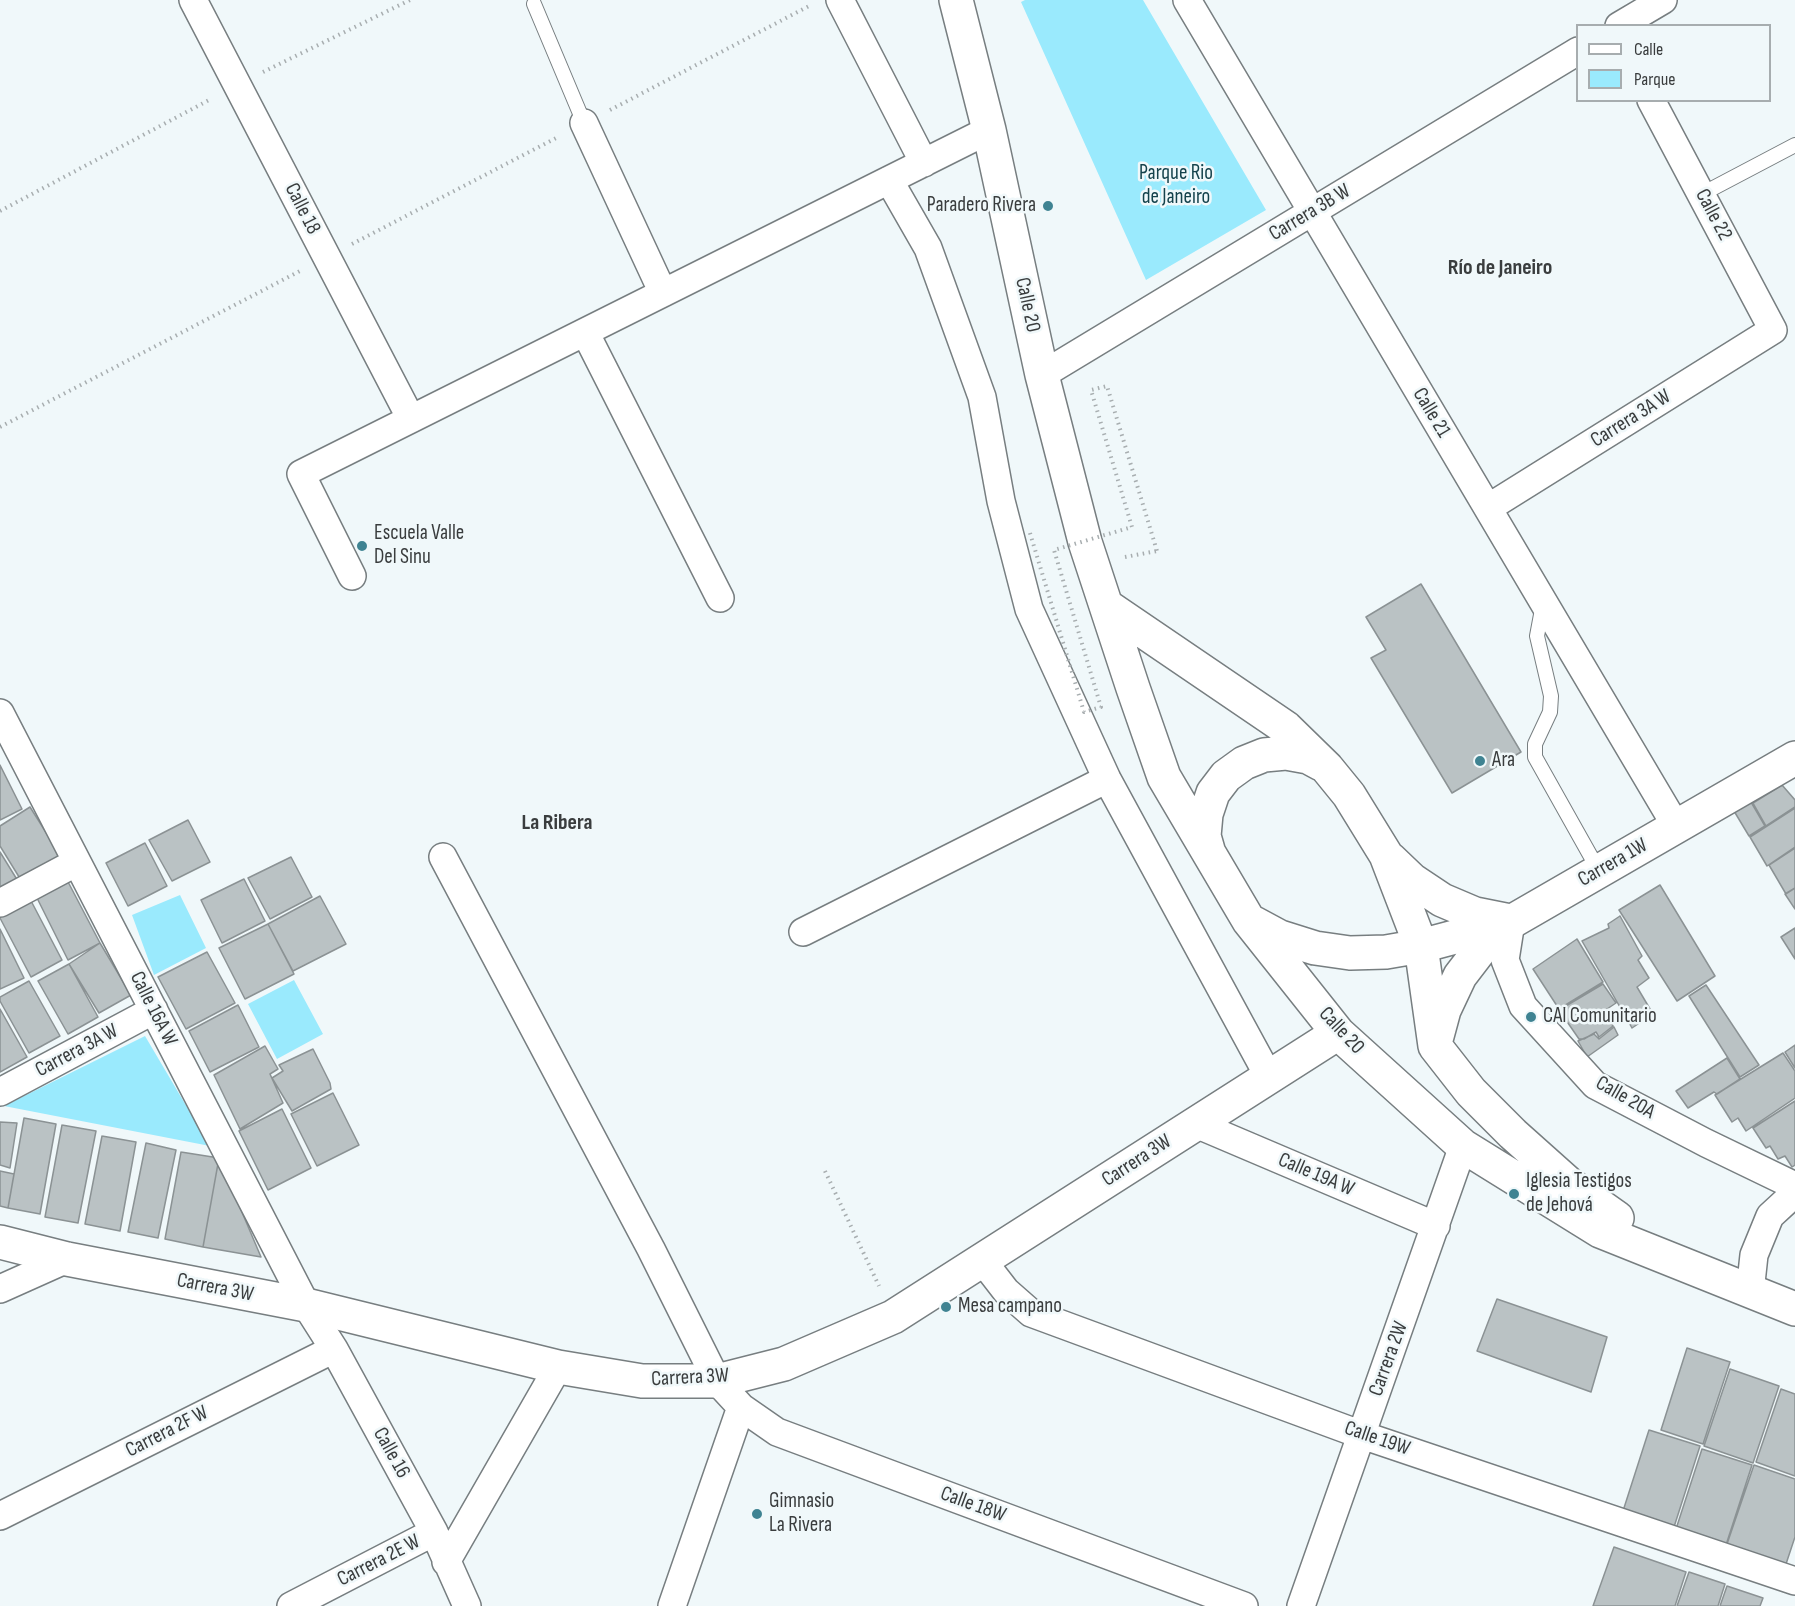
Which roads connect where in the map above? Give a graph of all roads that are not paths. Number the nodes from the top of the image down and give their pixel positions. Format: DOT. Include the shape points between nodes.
graph roads {
  1 [pos="193,0"];
  2 [pos="840,0"];
  3 [pos="956,0"];
  4 [pos="1187,0"];
  5 [pos="1663,0"];
  6 [pos="534,4"];
  7 [pos="1622,24"];
  8 [pos="1576,52"];
  9 [pos="1652,102"];
  10 [pos="584,123"];
  11 [pos="989,130"];
  12 [pos="1795,145"];
  13 [pos="924,163"];
  14 [pos="889,180"];
  15 [pos="1702,194"];
  16 [pos="1312,212"];
  17 [pos="663,293"];
  18 [pos="1773,330"];
  19 [pos="585,332"];
  20 [pos="1042,375"];
  21 [pos="411,419"];
  22 [pos="1488,508"];
  23 [pos="352,576"];
  24 [pos="720,598"];
  25 [pos="1543,601"];
  26 [pos="1108,607"];
  27 [pos="1,717"];
  28 [pos="1795,758"];
  29 [pos="1327,768"];
  30 [pos="1107,779"];
  31 [pos="1676,826"];
  32 [pos="1386,855"];
  33 [pos="443,857"];
  34 [pos="1210,857"];
  35 [pos="77,862"];
  36 [pos="1599,871"];
  37 [pos="0,903"];
  38 [pos="1250,921"];
  39 [pos="1511,921"];
  40 [pos="803,932"];
  41 [pos="1421,946"];
  42 [pos="154,1010"];
  43 [pos="1338,1033"];
  44 [pos="1435,1046"];
  45 [pos="1269,1077"];
  46 [pos="0,1092"];
  47 [pos="1196,1124"];
  48 [pos="1464,1146"];
  49 [pos="1795,1186"];
  50 [pos="1795,1193"];
  51 [pos="1436,1226"];
  52 [pos="0,1242"];
  53 [pos="67,1259"];
  54 [pos="982,1260"];
  55 [pos="0,1289"];
  56 [pos="1750,1292"];
  57 [pos="306,1305"];
  58 [pos="1795,1309"];
  59 [pos="334,1349"];
  60 [pos="558,1368"];
  61 [pos="717,1381"];
  62 [pos="741,1407"];
  63 [pos="1362,1435"];
  64 [pos="0,1516"];
  65 [pos="434,1532"];
  66 [pos="446,1562"];
  67 [pos="1795,1581"];
  68 [pos="291,1606"];
  69 [pos="467,1606"];
  70 [pos="672,1606"];
  71 [pos="1244,1606"];
  72 [pos="1301,1606"];
  1 -- 21 [label="street, Calle 18"];
  2 -- 13 [label="street"];
  3 -- 11 [label="main road, Calle 20"];
  4 -- 16 [label="street, Calle 21"];
  5 -- 7 [label="street"];
  6 -- 10 [label="lane"];
  8 -- 16 [label="street, Carrera 3B W"];
  9 -- 15 [label="street, Calle 22"];
  10 -- 17 [label="street"];
  11 -- 13 [label="street"];
  11 -- 20 [label="main road, Calle 20"];
  12 -- 15 [label="lane"];
  13 -- 14 [label="street"];
  14 -- 17 [label="street"];
  14 -- 30 [label="street" via="928,248 982,397 1001,501 1029,609"];
  15 -- 18 [label="street, Calle 22"];
  16 -- 20 [label="street, Carrera 3B W"];
  16 -- 22 [label="street, Calle 21"];
  17 -- 19 [label="street"];
  18 -- 22 [label="street, Carrera 3A W"];
  19 -- 21 [label="street"];
  19 -- 24 [label="street"];
  20 -- 26 [label="main road, Calle 20" via="1079,521"];
  21 -- 23 [label="street" via="301,474"];
  22 -- 25 [label="street, Calle 21"];
  25 -- 31 [label="street, Calle 21"];
  25 -- 36 [label="lane" via="1537,636 1551,696 1550,712 1535,744 1535,758"];
  26 -- 29 [label="main road" via="1286,728"];
  26 -- 34 [label="main road, Calle 20" via="1164,777"];
  27 -- 35 [label="street, Calle 16A W"];
  28 -- 31 [label="main road, Carrera 1W"];
  29 -- 32 [label="main road" via="1349,795"];
  29 -- 34 [label="main road" via="1286,753 1264,755 1226,776 1213,794 1206,814 1204,836"];
  30 -- 40 [label="street"];
  30 -- 45 [label="street"];
  31 -- 36 [label="main road, Carrera 1W"];
  32 -- 39 [label="main road" via="1412,880 1442,900 1475,914"];
  32 -- 41 [label="main road"];
  33 -- 61 [label="street, Calle 18W"];
  34 -- 38 [label="main road, Calle 20"];
  35 -- 37 [label="street"];
  35 -- 42 [label="street, Calle 16A W"];
  36 -- 39 [label="main road, Carrera 1W"];
  38 -- 41 [label="main road, Carrera 1W" via="1280,938 1315,948 1350,953"];
  38 -- 43 [label="main road, Calle 20"];
  39 -- 41 [label="main road, Carrera 1W"];
  39 -- 44 [label="main road" via="1483,946 1460,976 1444,1010"];
  39 -- 49 [label="street, Calle 20A" via="1505,960 1523,1006 1595,1085"];
  41 -- 44 [label="main road"];
  42 -- 46 [label="street, Carrera 3A W"];
  42 -- 57 [label="street, Calle 16A W"];
  43 -- 45 [label="main road, Carrera 3W"];
  43 -- 48 [label="main road, Calle 20"];
  44 -- 56 [label="main road, Calle 20" via="1504,1126 1569,1184 1622,1221"];
  45 -- 47 [label="main road, Carrera 3W"];
  47 -- 51 [label="street, Calle 19A W"];
  47 -- 54 [label="main road, Carrera 3W"];
  48 -- 51 [label="street, Carrera 2W"];
  48 -- 56 [label="main road, Calle 20" via="1600,1231"];
  50 -- 56 [label="street" via="1770,1216 1754,1255"];
  51 -- 63 [label="street, Carrera 2W"];
  52 -- 53 [label="main road, Carrera 3W"];
  53 -- 55 [label="street"];
  53 -- 57 [label="main road, Carrera 3W"];
  54 -- 61 [label="main road, Carrera 3W" via="893,1317 784,1364"];
  54 -- 63 [label="street, Calle 19W" via="1006,1291 1031,1313"];
  56 -- 58 [label="main road, Calle 20"];
  57 -- 59 [label="street, Calle 16"];
  57 -- 60 [label="main road, Carrera 3W"];
  59 -- 64 [label="street, Carrera 2F W"];
  59 -- 65 [label="street, Calle 16"];
  60 -- 61 [label="main road, Carrera 3W" via="642,1381"];
  60 -- 66 [label="street"];
  61 -- 62 [label="street, Calle 18W"];
  62 -- 70 [label="street"];
  62 -- 71 [label="street, Calle 18W" via="777,1432"];
  63 -- 67 [label="street, Calle 19W"];
  63 -- 72 [label="street, Carrera 2W"];
  65 -- 66 [label="street, Calle 16"];
  65 -- 68 [label="street, Carrera 2E W"];
  66 -- 69 [label="street, Calle 16"];
}
